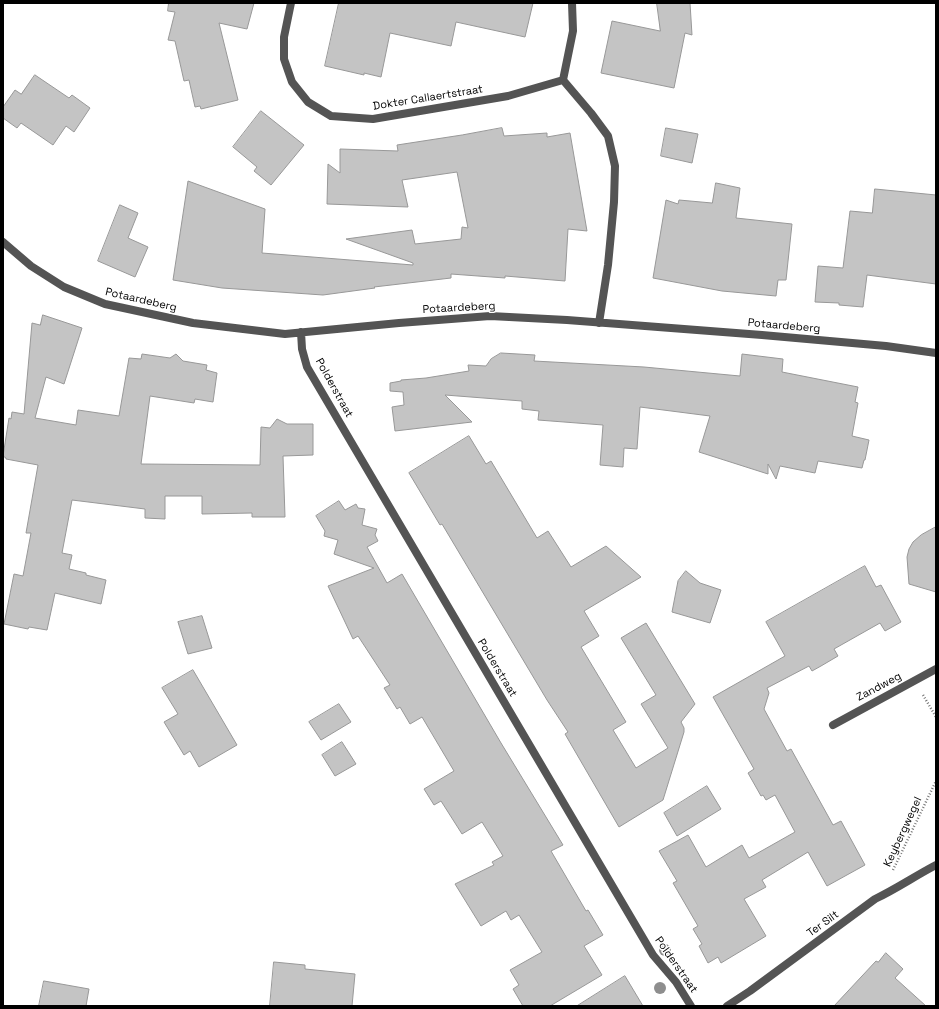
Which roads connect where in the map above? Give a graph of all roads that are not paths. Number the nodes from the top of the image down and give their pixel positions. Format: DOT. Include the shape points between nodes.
graph roads {
  1 [pos="291,3"];
  2 [pos="572,3"];
  3 [pos="563,80"];
  4 [pos="3,242"];
  5 [pos="598,322"];
  6 [pos="301,332"];
  7 [pos="936,353"];
  8 [pos="936,669"];
  9 [pos="833,725"];
  10 [pos="936,865"];
  11 [pos="691,1006"];
  12 [pos="727,1006"];
  1 -- 3 [label="street, Dokter Callaertstraat" via="284,37 284,59 292,82 308,102 331,116 373,119 508,96"];
  2 -- 3 [label="street" via="573,31"];
  3 -- 5 [label="street" via="608,136 615,166 608,265"];
  4 -- 6 [label="street, Potaardeberg" via="31,266 64,287 105,304 193,323 285,334"];
  5 -- 6 [label="street, Potaardeberg" via="490,316"];
  5 -- 7 [label="street, Potaardeberg" via="871,344"];
  6 -- 11 [label="street, Polderstraat" via="307,367 653,955 676,982"];
  8 -- 9 [label="street, Zandweg"];
  10 -- 12 [label="street, Ter Silt" via="875,899"];
}
